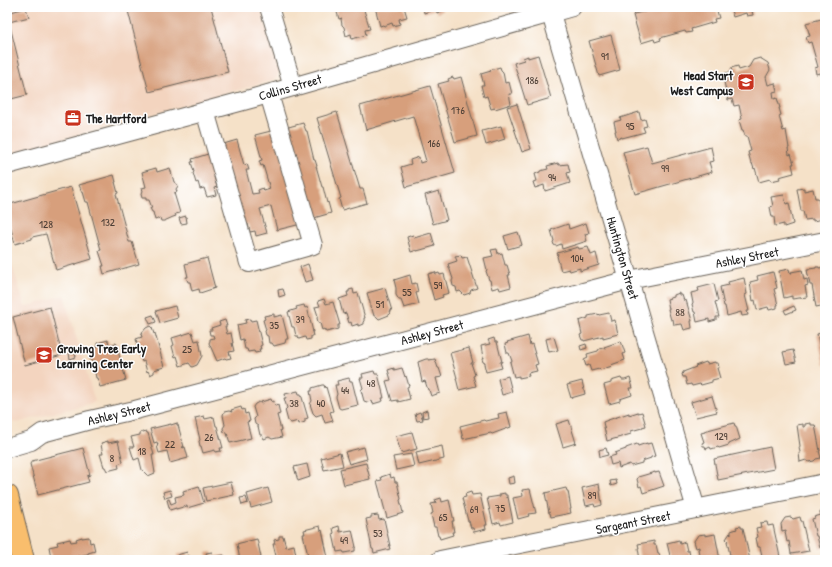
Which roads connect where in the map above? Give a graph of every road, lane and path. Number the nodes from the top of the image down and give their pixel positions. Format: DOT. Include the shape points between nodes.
graph roads {
  1 [pos="269,7"];
  2 [pos="572,7"];
  3 [pos="550,10"];
  4 [pos="293,87"];
  5 [pos="269,94"];
  6 [pos="205,111"];
  7 [pos="7,165"];
  8 [pos="825,241"];
  9 [pos="629,280"];
  10 [pos="42,433"];
  11 [pos="7,435"];
  12 [pos="7,448"];
  13 [pos="825,483"];
  14 [pos="7,496"];
  15 [pos="696,510"];
  16 [pos="23,560"];
  17 [pos="440,560"];
  1 -- 4 [label="street"];
  2 -- 3 [label="street, Collins Street"];
  3 -- 4 [label="street, Collins Street"];
  3 -- 9 [label="street, Huntington Street"];
  4 -- 5 [label="street, Collins Street"];
  5 -- 6 [label="street, Collins Street"];
  5 -- 6 [label="street" via="313,245 249,263"];
  6 -- 7 [label="street, Collins Street"];
  8 -- 9 [label="street, Ashley Street"];
  9 -- 10 [label="street, Ashley Street"];
  9 -- 15 [label="street, Huntington Street"];
  10 -- 11 [label="street, Ashley Street" via="28,429"];
  10 -- 12 [label="street, Ashley Street" via="31,441"];
  13 -- 15 [label="street, Sargeant Street"];
  14 -- 16 [label="main road"];
  15 -- 17 [label="street, Sargeant Street"];
}
